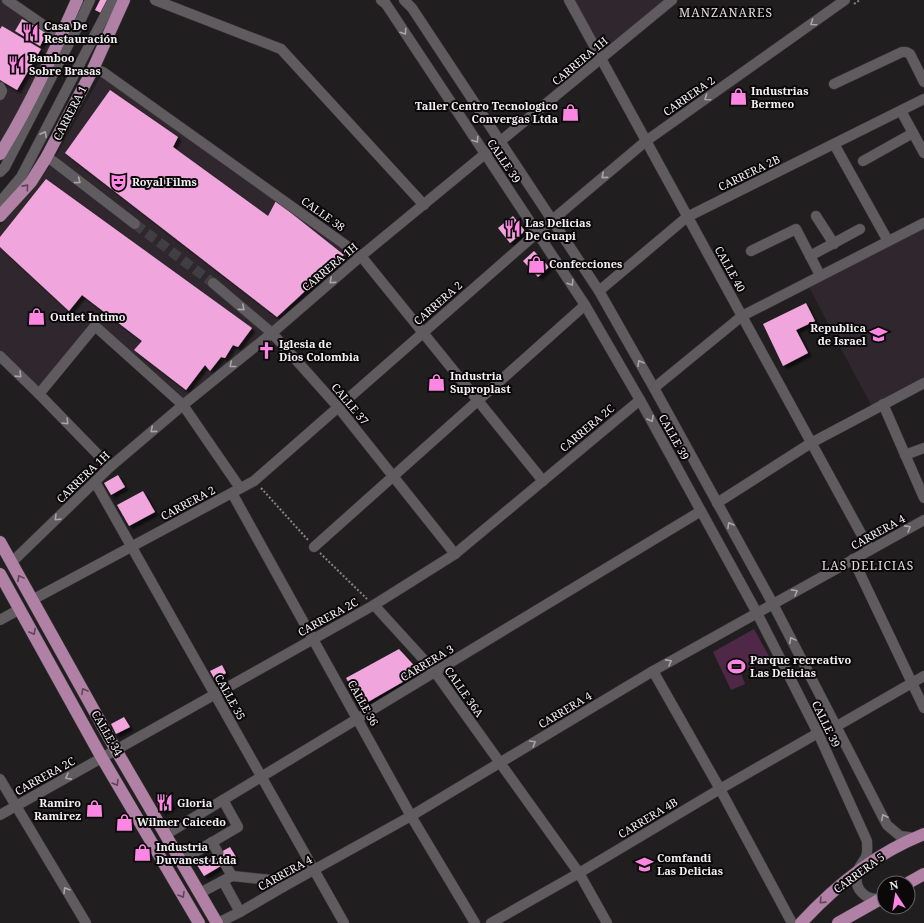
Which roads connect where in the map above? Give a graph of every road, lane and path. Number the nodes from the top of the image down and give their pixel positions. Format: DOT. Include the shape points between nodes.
graph roads {
  1 [pos="7,0"];
  2 [pos="77,0"];
  3 [pos="90,0"];
  4 [pos="113,0"];
  5 [pos="124,0"];
  6 [pos="155,0"];
  7 [pos="381,0"];
  8 [pos="404,0"];
  9 [pos="569,0"];
  10 [pos="672,0"];
  11 [pos="845,0"];
  12 [pos="61,37"];
  13 [pos="601,59"];
  14 [pos="93,69"];
  15 [pos="923,78"];
  16 [pos="834,84"];
  17 [pos="0,87"];
  18 [pos="0,95"];
  19 [pos="924,99"];
  20 [pos="901,111"];
  21 [pos="913,133"];
  22 [pos="646,141"];
  23 [pos="500,142"];
  24 [pos="834,144"];
  25 [pos="924,153"];
  26 [pos="0,154"];
  27 [pos="486,154"];
  28 [pos="46,158"];
  29 [pos="863,161"];
  30 [pos="0,172"];
  31 [pos="0,202"];
  32 [pos="424,205"];
  33 [pos="0,216"];
  34 [pos="687,216"];
  35 [pos="816,216"];
  36 [pos="552,220"];
  37 [pos="924,223"];
  38 [pos="135,224"];
  39 [pos="860,229"];
  40 [pos="538,232"];
  41 [pos="888,241"];
  42 [pos="834,244"];
  43 [pos="751,251"];
  44 [pos="361,256"];
  45 [pos="810,256"];
  46 [pos="820,275"];
  47 [pos="213,283"];
  48 [pos="599,291"];
  49 [pos="585,305"];
  50 [pos="742,316"];
  51 [pos="272,333"];
  52 [pos="423,333"];
  53 [pos="0,356"];
  54 [pos="924,383"];
  55 [pos="654,388"];
  56 [pos="39,394"];
  57 [pos="478,400"];
  58 [pos="640,400"];
  59 [pos="883,404"];
  60 [pos="183,405"];
  61 [pos="338,407"];
  62 [pos="811,443"];
  63 [pos="924,448"];
  64 [pos="906,455"];
  65 [pos="110,467"];
  66 [pos="393,477"];
  67 [pos="254,481"];
  68 [pos="543,481"];
  69 [pos="95,482"];
  70 [pos="236,491"];
  71 [pos="924,498"];
  72 [pos="717,503"];
  73 [pos="701,511"];
  74 [pos="924,520"];
  75 [pos="0,542"];
  76 [pos="132,547"];
  77 [pos="314,547"];
  78 [pos="870,550"];
  79 [pos="455,554"];
  80 [pos="853,559"];
  81 [pos="12,562"];
  82 [pos="0,574"];
  83 [pos="32,600"];
  84 [pos="773,604"];
  85 [pos="374,605"];
  86 [pos="20,609"];
  87 [pos="757,613"];
  88 [pos="0,620"];
  89 [pos="314,638"];
  90 [pos="653,671"];
  91 [pos="435,672"];
  92 [pos="924,676"];
  93 [pos="912,683"];
  94 [pos="215,694"];
  95 [pos="924,708"];
  96 [pos="358,719"];
  97 [pos="837,726"];
  98 [pos="818,733"];
  99 [pos="116,750"];
  100 [pos="102,758"];
  101 [pos="500,763"];
  102 [pos="261,777"];
  103 [pos="0,779"];
  104 [pos="720,788"];
  105 [pos="223,800"];
  106 [pos="16,807"];
  107 [pos="0,815"];
  108 [pos="411,816"];
  109 [pos="166,835"];
  110 [pos="921,837"];
  111 [pos="212,842"];
  112 [pos="218,853"];
  113 [pos="184,859"];
  114 [pos="225,864"];
  115 [pos="314,870"];
  116 [pos="858,870"];
  117 [pos="580,873"];
  118 [pos="228,878"];
  119 [pos="283,887"];
  120 [pos="204,892"];
  121 [pos="876,900"];
  122 [pos="876,902"];
  123 [pos="240,912"];
  124 [pos="86,923"];
  125 [pos="199,923"];
  126 [pos="218,923"];
  127 [pos="344,923"];
  128 [pos="475,923"];
  129 [pos="491,923"];
  130 [pos="607,923"];
  131 [pos="792,923"];
  132 [pos="802,923"];
  133 [pos="838,923"];
  1 -- 12 [label="street"];
  2 -- 12 [label="main road"];
  3 -- 30 [label="street" via="5,167"];
  31 -- 4 [label="street, one-way" via="22,177"];
  5 -- 14 [label="main road, CARRERA 1"];
  6 -- 32 [label="street" via="281,49"];
  7 -- 27 [label="street, CALLE 39, one-way"];
  8 -- 23 [label="street, CALLE 39" via="412,8"];
  9 -- 13 [label="street, CALLE 40"];
  10 -- 13 [label="street, CARRERA 1H"];
  11 -- 22 [label="street, CARRERA 2, one-way"];
  12 -- 26 [label="main road"];
  13 -- 22 [label="street, CALLE 40"];
  13 -- 23 [label="street, CARRERA 1H"];
  14 -- 28 [label="main road, CARRERA 1"];
  14 -- 44 [label="street, CALLE 38" via="103,72"];
  15 -- 16 [label="street" via="910,54 902,52"];
  17 -- 18 [label="street"];
  19 -- 20 [label="street, CARRERA 2B"];
  20 -- 21 [label="street"];
  20 -- 24 [label="street, CARRERA 2B"];
  21 -- 25 [label="street"];
  21 -- 29 [label="street"];
  22 -- 34 [label="street, CALLE 40"];
  22 -- 36 [label="street, CARRERA 2, one-way"];
  23 -- 27 [label="street, CARRERA 1H"];
  23 -- 36 [label="street, CALLE 39"];
  24 -- 34 [label="street, CARRERA 2B"];
  24 -- 41 [label="street"];
  27 -- 32 [label="street, CARRERA 1H"];
  27 -- 40 [label="street, CALLE 39"];
  33 -- 28 [label="main road, CARRERA 1, one-way" via="31,182"];
  28 -- 38 [label="street, one-way"];
  32 -- 44 [label="street, CARRERA 1H"];
  34 -- 48 [label="street, CARRERA 2B"];
  34 -- 50 [label="street, CALLE 40"];
  35 -- 42 [label="street"];
  36 -- 40 [label="street, CARRERA 2"];
  36 -- 48 [label="street, CALLE 39"];
  37 -- 41 [label="street"];
  39 -- 42 [label="street"];
  40 -- 49 [label="street, CALLE 39, one-way"];
  40 -- 52 [label="street, CARRERA 2"];
  41 -- 46 [label="street"];
  42 -- 45 [label="street"];
  43 -- 45 [label="street" via="796,230"];
  44 -- 51 [label="street, CARRERA 1H, one-way"];
  44 -- 52 [label="street, CALLE 38"];
  45 -- 46 [label="street"];
  46 -- 50 [label="street"];
  47 -- 51 [label="street, CALLE 37, one-way"];
  55 -- 48 [label="street, CALLE 39, one-way"];
  49 -- 57 [label="street"];
  49 -- 58 [label="street, CALLE 39"];
  50 -- 55 [label="street"];
  50 -- 62 [label="street, CALLE 40"];
  51 -- 60 [label="street, CARRERA 1H, one-way"];
  51 -- 61 [label="street, CALLE 37"];
  52 -- 57 [label="street, CALLE 38"];
  52 -- 61 [label="street, CARRERA 2"];
  53 -- 56 [label="street, one-way"];
  54 -- 59 [label="street"];
  55 -- 72 [label="street, CALLE 39"];
  56 -- 60 [label="street" via="95,326"];
  56 -- 65 [label="street, one-way"];
  57 -- 66 [label="street"];
  57 -- 68 [label="street, CALLE 38"];
  58 -- 68 [label="street, CARRERA 2C"];
  58 -- 73 [label="street, CALLE 39, one-way"];
  59 -- 62 [label="street"];
  59 -- 64 [label="street"];
  60 -- 65 [label="street, CARRERA 1H, one-way"];
  60 -- 70 [label="street"];
  61 -- 66 [label="street, CALLE 37"];
  61 -- 67 [label="street, CARRERA 2"];
  62 -- 72 [label="street"];
  62 -- 78 [label="street, CALLE 40"];
  63 -- 64 [label="street"];
  64 -- 71 [label="street"];
  65 -- 69 [label="street, CARRERA 1H"];
  66 -- 77 [label="street"];
  66 -- 79 [label="street, CALLE 37"];
  67 -- 70 [label="street, CARRERA 2"];
  67 -- 77 [label="path"];
  68 -- 79 [label="street, CARRERA 2C"];
  69 -- 76 [label="street, CALLE 35"];
  69 -- 81 [label="street, CARRERA 1H, one-way"];
  70 -- 76 [label="street, CARRERA 2"];
  70 -- 89 [label="street, CALLE 36"];
  84 -- 72 [label="street, CALLE 39, one-way"];
  73 -- 87 [label="street, CALLE 39"];
  73 -- 91 [label="street, CARRERA 3"];
  78 -- 74 [label="street, CARRERA 4, one-way"];
  75 -- 81 [label="main road, CALLE 34"];
  76 -- 83 [label="street, CARRERA 2"];
  76 -- 94 [label="street, CALLE 35"];
  77 -- 85 [label="path"];
  78 -- 80 [label="street, CARRERA 4"];
  79 -- 85 [label="street, CARRERA 2C"];
  84 -- 80 [label="street, CARRERA 4, one-way"];
  80 -- 93 [label="street"];
  83 -- 81 [label="main road, CALLE 34, one-way"];
  82 -- 86 [label="main road, CALLE 34"];
  99 -- 83 [label="main road, CALLE 34, one-way"];
  84 -- 87 [label="street, CARRERA 4"];
  97 -- 84 [label="street, CALLE 39, one-way"];
  85 -- 89 [label="street, CARRERA 2C"];
  85 -- 91 [label="street, CALLE 36A"];
  86 -- 88 [label="street"];
  86 -- 100 [label="main road, CALLE 34, one-way"];
  90 -- 87 [label="street, CARRERA 4, one-way"];
  87 -- 98 [label="street, CALLE 39"];
  89 -- 94 [label="street, CARRERA 2C"];
  89 -- 96 [label="street, CALLE 36"];
  101 -- 90 [label="street, CARRERA 4, one-way"];
  90 -- 104 [label="street"];
  91 -- 96 [label="street, CARRERA 3"];
  91 -- 101 [label="street, CALLE 36A"];
  92 -- 93 [label="street"];
  93 -- 95 [label="street"];
  93 -- 97 [label="street"];
  94 -- 99 [label="street, CARRERA 2C"];
  94 -- 102 [label="street, CALLE 35"];
  96 -- 102 [label="street, CARRERA 3"];
  96 -- 108 [label="street, CALLE 36"];
  110 -- 97 [label="street, CALLE 39, one-way" via="900,836 887,825"];
  98 -- 104 [label="street, CARRERA 4B"];
  98 -- 116 [label="street, CALLE 39" via="867,841 866,856"];
  99 -- 100 [label="street, CARRERA 2C"];
  99 -- 109 [label="main road, CALLE 34"];
  100 -- 106 [label="street, CARRERA 2C, one-way"];
  100 -- 125 [label="main road, CALLE 34, one-way"];
  101 -- 108 [label="street, CARRERA 4"];
  101 -- 117 [label="street, CALLE 36A"];
  102 -- 105 [label="street, CARRERA 3"];
  102 -- 115 [label="street, CALLE 35"];
  103 -- 106 [label="street"];
  104 -- 117 [label="street, CARRERA 4B"];
  104 -- 131 [label="street"];
  105 -- 109 [label="street, CARRERA 3"];
  105 -- 111 [label="street" via="238,826"];
  106 -- 107 [label="street, CARRERA 2C"];
  124 -- 106 [label="street, one-way"];
  108 -- 115 [label="street, CARRERA 4"];
  108 -- 128 [label="street, CALLE 36"];
  109 -- 113 [label="main road, CALLE 34"];
  110 -- 116 [label="main road, CARRERA 5" via="886,852"];
  111 -- 112 [label="street"];
  111 -- 113 [label="street"];
  113 -- 120 [label="main road, CALLE 34"];
  114 -- 118 [label="street"];
  115 -- 119 [label="street, CARRERA 4"];
  115 -- 127 [label="street, CALLE 35"];
  116 -- 121 [label="street, CALLE 39" via="859,891 864,896"];
  116 -- 132 [label="main road, CARRERA 5, one-way" via="819,903"];
  117 -- 129 [label="street, CARRERA 4B"];
  117 -- 130 [label="street, CALLE 36A"];
  118 -- 119 [label="street" via="272,880"];
  118 -- 120 [label="street"];
  118 -- 123 [label="street"];
  119 -- 123 [label="street, CARRERA 4"];
  120 -- 126 [label="main road, CALLE 34"];
  122 -- 133 [label="main road"];
  123 -- 126 [label="street, CARRERA 4"];
}
